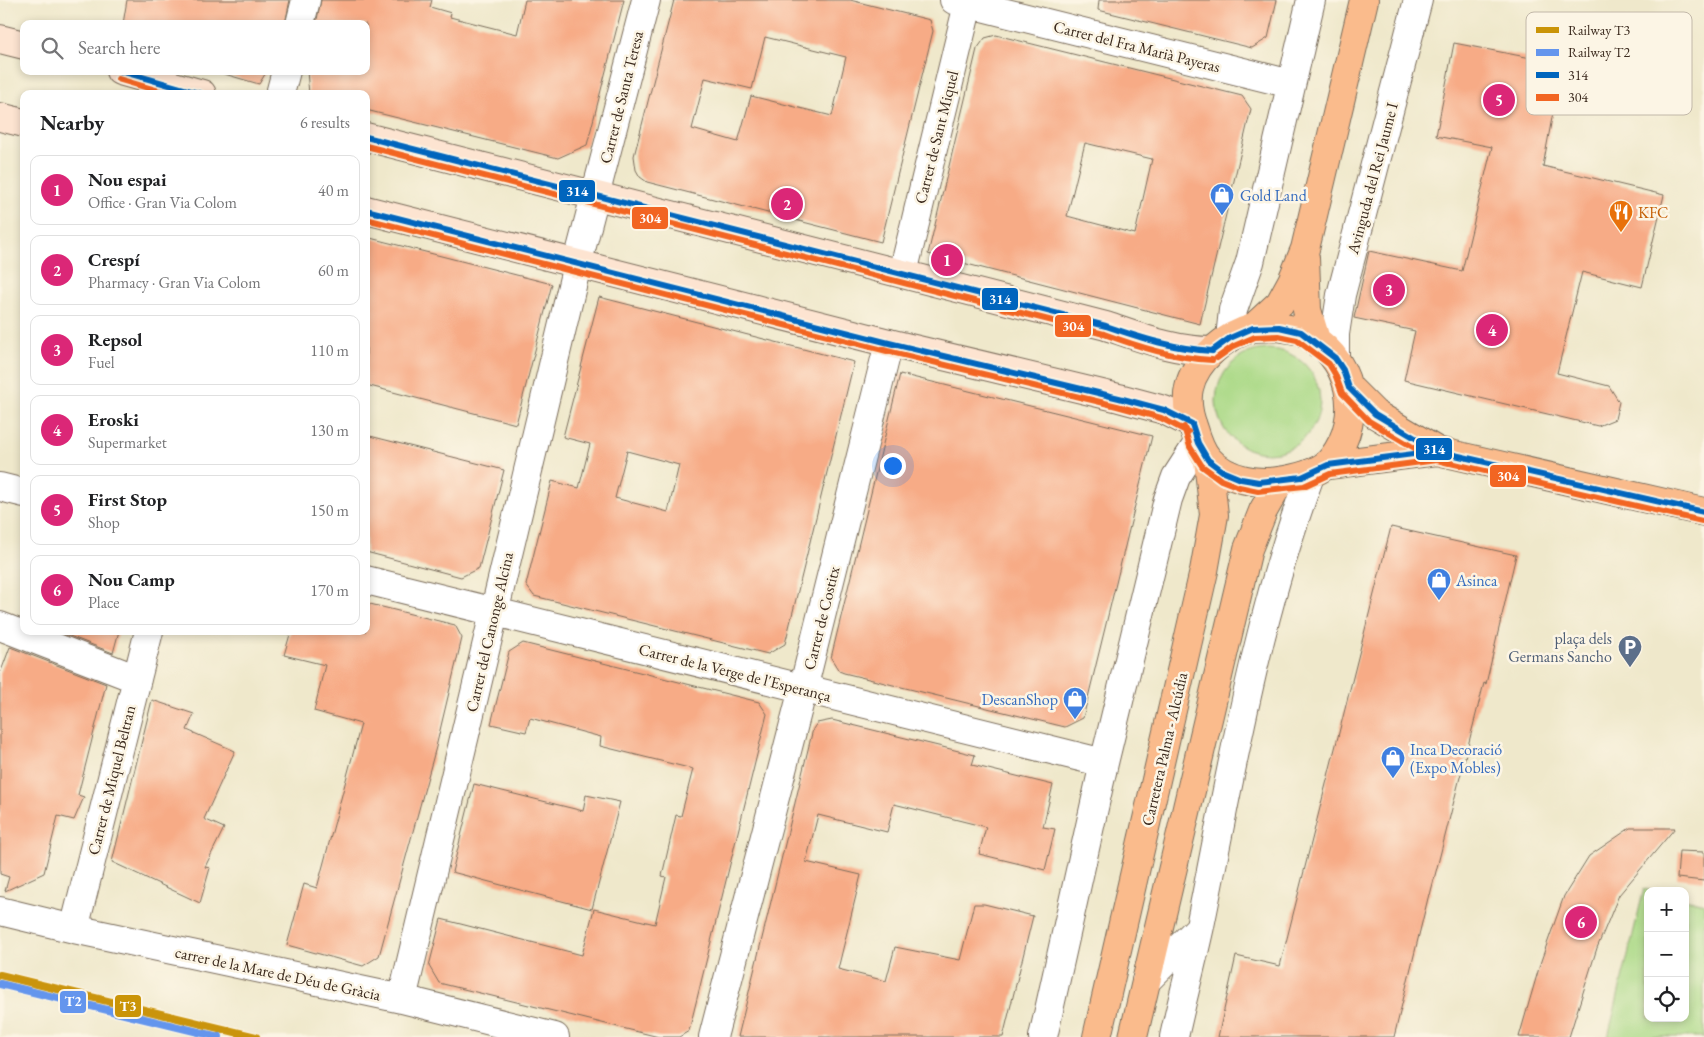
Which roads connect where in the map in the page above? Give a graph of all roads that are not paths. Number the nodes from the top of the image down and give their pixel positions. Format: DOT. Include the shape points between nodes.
graph roads {
  1 [pos="306,0"];
  2 [pos="646,0"];
  3 [pos="1311,0"];
  4 [pos="1364,0"];
  5 [pos="1418,0"];
  6 [pos="964,1"];
  7 [pos="301,20"];
  8 [pos="0,39"];
  9 [pos="20,44"];
  10 [pos="134,75"];
  11 [pos="285,75"];
  12 [pos="1291,84"];
  13 [pos="188,90"];
  14 [pos="281,90"];
  15 [pos="0,117"];
  16 [pos="20,122"];
  17 [pos="370,138"];
  18 [pos="596,195"];
  19 [pos="370,211"];
  20 [pos="1305,248"];
  21 [pos="576,265"];
  22 [pos="903,274"];
  23 [pos="1232,339"];
  24 [pos="889,343"];
  25 [pos="1326,350"];
  26 [pos="1349,388"];
  27 [pos="1200,442"];
  28 [pos="1437,451"];
  29 [pos="1319,469"];
  30 [pos="1280,481"];
  31 [pos="0,487"];
  32 [pos="20,492"];
  33 [pos="1704,512"];
  34 [pos="370,581"];
  35 [pos="494,613"];
  36 [pos="0,626"];
  37 [pos="20,634"];
  38 [pos="23,635"];
  39 [pos="148,635"];
  40 [pos="137,679"];
  41 [pos="803,689"];
  42 [pos="1104,763"];
  43 [pos="0,911"];
  44 [pos="1199,928"];
  45 [pos="74,929"];
  46 [pos="1146,981"];
  47 [pos="402,999"];
  48 [pos="555,1037"];
  49 [pos="713,1037"];
  50 [pos="1043,1037"];
  51 [pos="1097,1037"];
  52 [pos="1133,1037"];
  53 [pos="1174,1037"];
  1 -- 7 [label="street"];
  2 -- 18 [label="street, Carrer de Santa Teresa"];
  3 -- 12 [label="street"];
  4 -- 20 [label="main road"];
  5 -- 25 [label="street, Avinguda del Rei Jaume I" via="1341,296 1335,334"];
  6 -- 12 [label="street, Carrer del Fra Marià Payeras"];
  6 -- 22 [label="street, Carrer de Sant Miquel"];
  8 -- 9 [label="main road"];
  10 -- 13 [label="main road"];
  11 -- 14 [label="street"];
  12 -- 23 [label="street" via="1250,262 1233,310"];
  15 -- 16 [label="main road"];
  17 -- 18 [label="main road"];
  18 -- 21 [label="street, Carrer de Santa Teresa"];
  18 -- 22 [label="main road"];
  19 -- 21 [label="main road"];
  20 -- 23 [label="main road" via="1280,303"];
  20 -- 25 [label="main road" via="1307,310"];
  21 -- 24 [label="main road"];
  21 -- 35 [label="street, Carrer del Canonge Alcina"];
  22 -- 23 [label="main road" via="1191,351"];
  23 -- 25 [label="main road" via="1279,327 1302,332"];
  23 -- 27 [label="main road" via="1195,372 1189,387 1188,403"];
  24 -- 27 [label="main road" via="1164,410"];
  24 -- 41 [label="street, Carrer de Costitx"];
  25 -- 26 [label="main road" via="1343,370"];
  26 -- 28 [label="main road" via="1375,414"];
  26 -- 29 [label="main road" via="1352,412 1347,434"];
  27 -- 30 [label="main road" via="1224,472 1259,482"];
  27 -- 42 [label="street" via="1176,477 1168,499"];
  27 -- 51 [label="main road, Carretera Palma - Alcúdia" via="1214,515"];
  28 -- 29 [label="main road"];
  28 -- 33 [label="main road"];
  29 -- 30 [label="main road"];
  29 -- 44 [label="street" via="1268,601 1232,759"];
  30 -- 46 [label="main road" via="1263,511 1248,549"];
  31 -- 32 [label="street"];
  34 -- 35 [label="street, Carrer de la Verge de l'Esperança"];
  35 -- 41 [label="street, Carrer de la Verge de l'Esperança"];
  35 -- 47 [label="street, Carrer del Canonge Alcina"];
  36 -- 37 [label="street"];
  38 -- 40 [label="street"];
  39 -- 40 [label="street, Carrer de Miquel Beltran"];
  40 -- 45 [label="street, Carrer de Miquel Beltran"];
  41 -- 42 [label="street, Carrer de la Verge de l'Esperança"];
  41 -- 49 [label="street, Carrer de Costitx"];
  42 -- 50 [label="street"];
  43 -- 45 [label="street, carrer de la Mare de Déu de Gràcia"];
  44 -- 46 [label="street"];
  44 -- 53 [label="street"];
  45 -- 47 [label="street, carrer de la Mare de Déu de Gràcia"];
  46 -- 52 [label="main road"];
  47 -- 48 [label="street, carrer de la Mare de Déu de Gràcia"];
}
